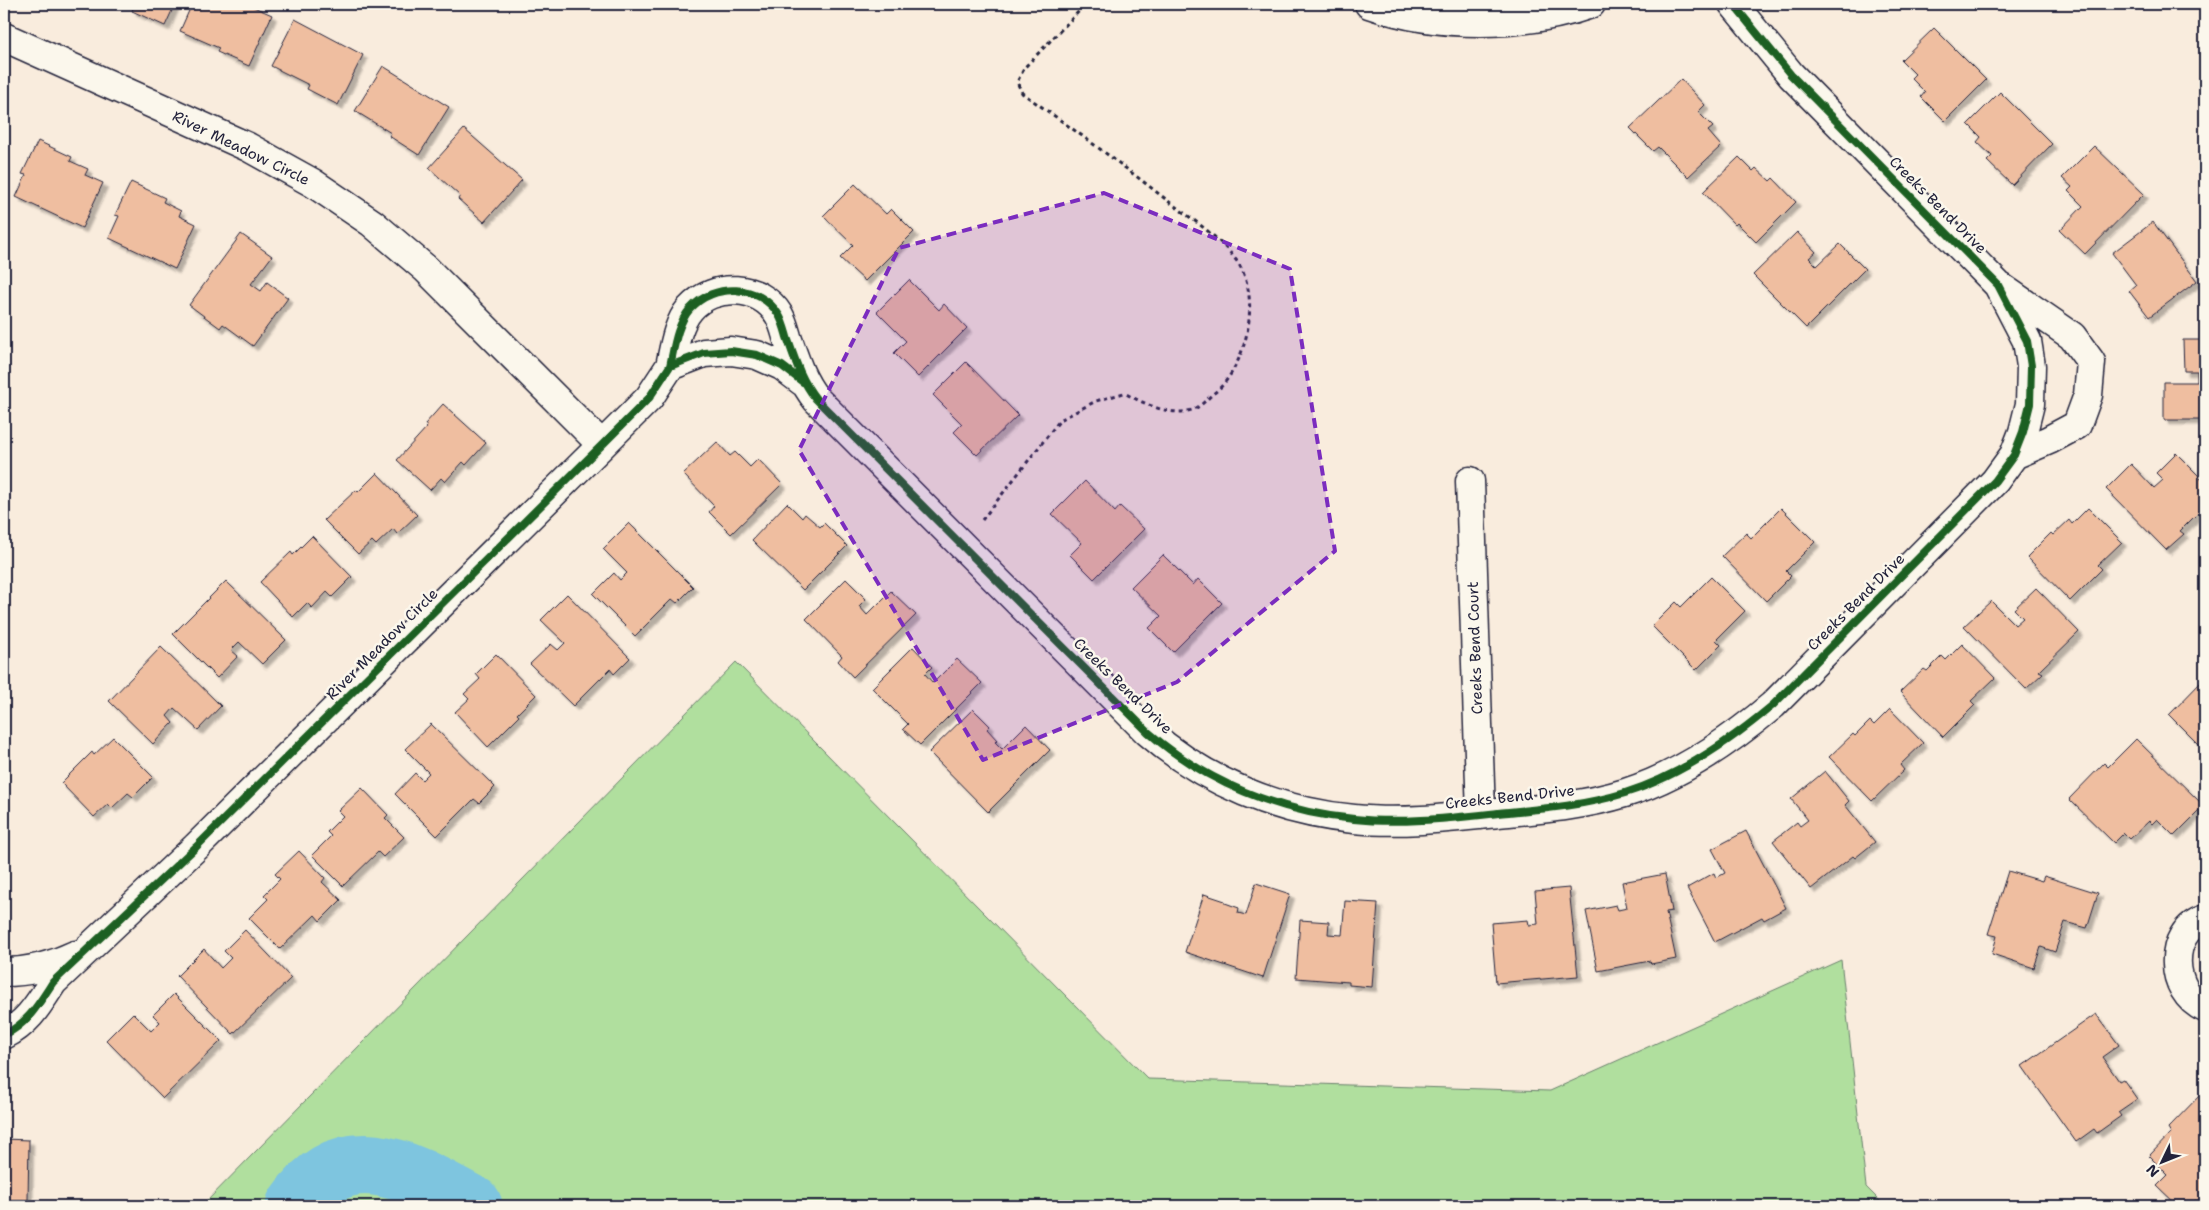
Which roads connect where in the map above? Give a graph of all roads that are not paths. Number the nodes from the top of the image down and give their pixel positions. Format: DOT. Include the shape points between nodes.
graph roads {
  1 [pos="1368,4"];
  2 [pos="1591,4"];
  3 [pos="1733,4"];
  4 [pos="4,37"];
  5 [pos="1998,285"];
  6 [pos="670,366"];
  7 [pos="803,382"];
  8 [pos="602,445"];
  9 [pos="2014,455"];
  10 [pos="1470,481"];
  11 [pos="1480,815"];
  12 [pos="2205,919"];
  13 [pos="90,948"];
  14 [pos="4,972"];
  15 [pos="2205,1008"];
  16 [pos="4,1035"];
  1 -- 2 [label="street" via="1430,18 1479,22 1528,18"];
  3 -- 5 [label="street, Creeks Bend Drive" via="1791,75"];
  4 -- 8 [label="street, River Meadow Circle" via="248,147 320,188 372,223 426,269"];
  5 -- 9 [label="street, Creeks Bend Drive" via="2027,341 2031,366 2030,404"];
  5 -- 9 [label="street, Creeks Bend Drive" via="2072,336 2091,362 2088,395 2077,425"];
  6 -- 7 [label="street" via="704,353 731,351 757,355 782,366"];
  6 -- 7 [label="street, Creeks Bend Drive" via="680,325 690,309 709,294 727,290 746,291 767,302 780,316"];
  6 -- 8 [label="street, River Meadow Circle" via="649,398"];
  7 -- 11 [label="street, Creeks Bend Drive" via="816,399 1142,726 1186,761 1251,795 1280,805 1354,819"];
  8 -- 13 [label="street, River Meadow Circle"];
  9 -- 11 [label="street, Creeks Bend Drive" via="1990,486 1837,642 1754,722 1714,750 1673,774 1624,793 1565,807"];
  10 -- 11 [label="street, Creeks Bend Court"];
  12 -- 15 [label="street" via="2182,936 2176,958 2178,976 2187,994"];
  13 -- 14 [label="street, River Meadow Circle" via="58,963 22,972"];
  13 -- 16 [label="street, River Meadow Circle" via="53,982 19,1027"];
}
